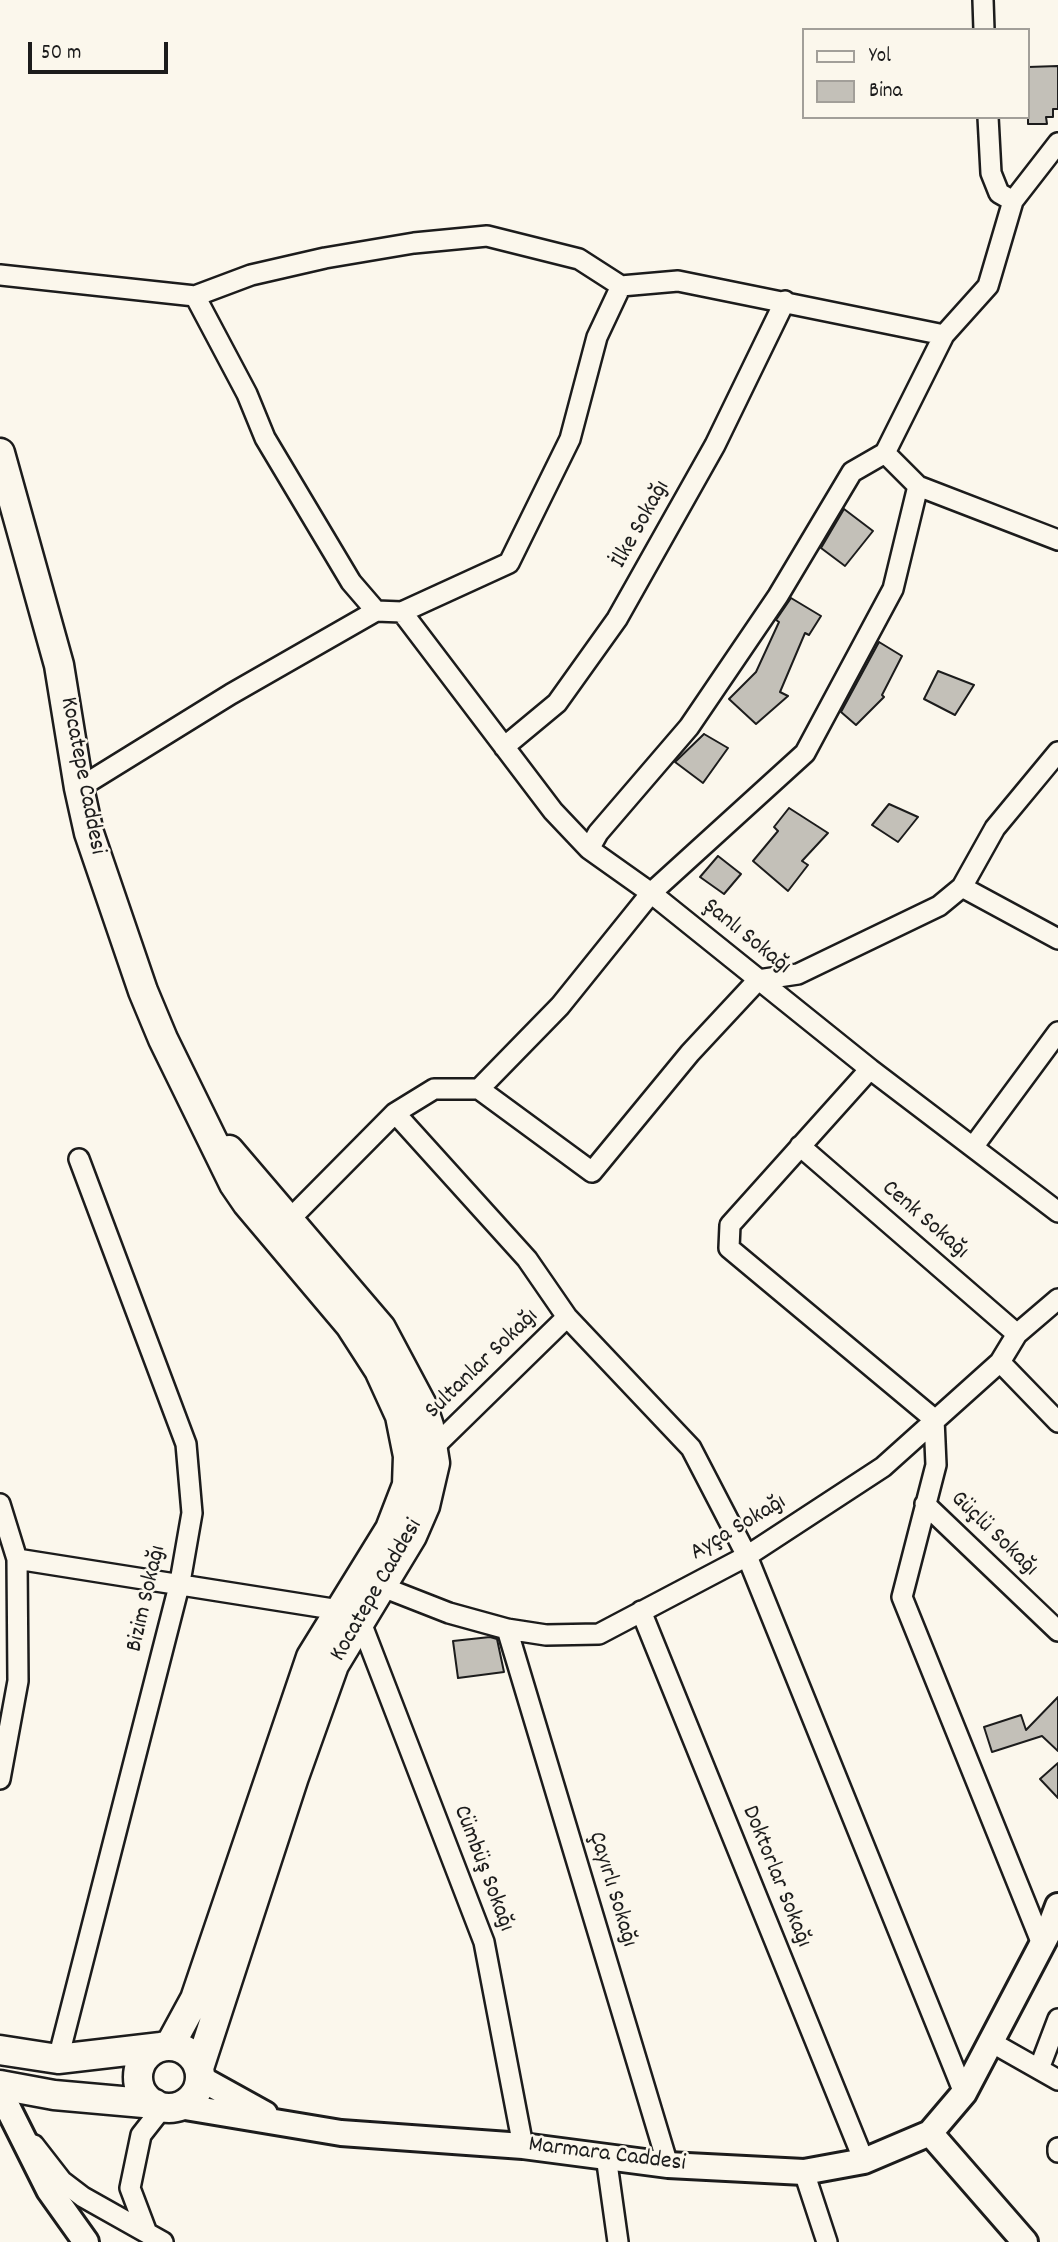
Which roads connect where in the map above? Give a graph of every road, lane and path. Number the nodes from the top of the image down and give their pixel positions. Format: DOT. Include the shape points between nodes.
graph roads {
  1 [pos="983,0"];
  2 [pos="984,28"];
  3 [pos="988,119"];
  4 [pos="1058,143"];
  5 [pos="1013,201"];
  6 [pos="0,275"];
  7 [pos="621,286"];
  8 [pos="195,296"];
  9 [pos="785,301"];
  10 [pos="943,335"];
  11 [pos="0,453"];
  12 [pos="885,453"];
  13 [pos="918,486"];
  14 [pos="1058,540"];
  15 [pos="376,611"];
  16 [pos="402,612"];
  17 [pos="504,747"];
  18 [pos="1058,752"];
  19 [pos="79,788"];
  20 [pos="589,849"];
  21 [pos="962,887"];
  22 [pos="651,893"];
  23 [pos="1058,939"];
  24 [pos="758,980"];
  25 [pos="1058,1032"];
  26 [pos="870,1069"];
  27 [pos="479,1090"];
  28 [pos="395,1113"];
  29 [pos="800,1146"];
  30 [pos="973,1147"];
  31 [pos="79,1159"];
  32 [pos="1058,1212"];
  33 [pos="281,1226"];
  34 [pos="1058,1299"];
  35 [pos="567,1317"];
  36 [pos="1017,1334"];
  37 [pos="1000,1362"];
  38 [pos="934,1419"];
  39 [pos="1058,1422"];
  40 [pos="433,1447"];
  41 [pos="409,1470"];
  42 [pos="0,1504"];
  43 [pos="925,1504"];
  44 [pos="747,1556"];
  45 [pos="17,1559"];
  46 [pos="180,1582"];
  47 [pos="370,1582"];
  48 [pos="641,1611"];
  49 [pos="349,1615"];
  50 [pos="507,1629"];
  51 [pos="1058,1631"];
  52 [pos="0,1779"];
  53 [pos="1058,1906"];
  54 [pos="1042,1944"];
  55 [pos="1058,2019"];
  56 [pos="991,2042"];
  57 [pos="165,2046"];
  58 [pos="0,2050"];
  59 [pos="58,2059"];
  60 [pos="1039,2069"];
  61 [pos="200,2073"];
  62 [pos="1058,2080"];
  63 [pos="0,2085"];
  64 [pos="0,2092"];
  65 [pos="964,2093"];
  66 [pos="165,2106"];
  67 [pos="278,2121"];
  68 [pos="930,2133"];
  69 [pos="19,2134"];
  70 [pos="523,2146"];
  71 [pos="606,2155"];
  72 [pos="864,2161"];
  73 [pos="668,2165"];
  74 [pos="804,2172"];
  75 [pos="155,2237"];
  76 [pos="86,2242"];
  77 [pos="618,2242"];
  78 [pos="827,2242"];
  79 [pos="1025,2242"];
  1 -- 2 [label="street"];
  3 -- 5 [label="street" via="990,173 999,193"];
  4 -- 5 [label="street"];
  5 -- 10 [label="street" via="988,286"];
  6 -- 8 [label="street"];
  7 -- 8 [label="street" via="579,259 487,236 325,258 251,275"];
  7 -- 9 [label="street" via="678,281"];
  7 -- 16 [label="street" via="597,337 570,439 509,563"];
  8 -- 15 [label="street" via="265,438 351,583"];
  9 -- 10 [label="street"];
  9 -- 17 [label="street, İlke Sokağı" via="715,445 617,619 557,703"];
  10 -- 12 [label="street"];
  11 -- 19 [label="main road, Kocatepe Caddesi" via="60,665"];
  12 -- 13 [label="street"];
  12 -- 20 [label="street" via="852,472 778,596 689,727"];
  13 -- 14 [label="street"];
  13 -- 22 [label="street" via="892,589 805,753"];
  15 -- 16 [label="street"];
  15 -- 19 [label="street"];
  16 -- 17 [label="street, Şanlı Sokağı"];
  17 -- 20 [label="street, Şanlı Sokağı"];
  18 -- 21 [label="street" via="995,828"];
  19 -- 33 [label="main road, Kocatepe Caddesi" via="97,861 163,1039 234,1184"];
  20 -- 22 [label="street, Şanlı Sokağı"];
  21 -- 23 [label="street"];
  21 -- 24 [label="street" via="939,905 798,974"];
  22 -- 24 [label="street, Şanlı Sokağı"];
  22 -- 27 [label="street" via="560,1006"];
  24 -- 26 [label="street, Şanlı Sokağı"];
  24 -- 27 [label="street" via="592,1172"];
  25 -- 30 [label="street"];
  26 -- 29 [label="street"];
  26 -- 30 [label="street, Şanlı Sokağı"];
  27 -- 28 [label="street" via="434,1089"];
  28 -- 33 [label="street"];
  28 -- 35 [label="street" via="527,1259"];
  29 -- 36 [label="street, Cenk Sokağı"];
  29 -- 38 [label="street" via="730,1225 729,1248"];
  30 -- 32 [label="street, Şanlı Sokağı"];
  31 -- 46 [label="street, Bizim Sokağı" via="186,1444 192,1513"];
  33 -- 40 [label="main road, Kocatepe Caddesi" via="381,1328 422,1405"];
  33 -- 41 [label="main road, Kocatepe Caddesi" via="379,1370 400,1416"];
  34 -- 36 [label="street, Ayça Sokağı"];
  35 -- 40 [label="street, Sultanlar Sokağı"];
  35 -- 44 [label="street" via="691,1448"];
  36 -- 37 [label="street, Ayça Sokağı"];
  37 -- 38 [label="street, Ayça Sokağı"];
  37 -- 39 [label="street"];
  38 -- 43 [label="street" via="936,1465"];
  38 -- 44 [label="street, Ayça Sokağı" via="883,1467"];
  40 -- 41 [label="main road"];
  40 -- 47 [label="main road, Kocatepe Caddesi" via="435,1463 425,1506 412,1536"];
  41 -- 47 [label="main road, Kocatepe Caddesi" via="402,1506"];
  42 -- 45 [label="street"];
  43 -- 51 [label="street, Güçlü Sokağı"];
  43 -- 54 [label="street" via="902,1597"];
  44 -- 48 [label="street, Ayça Sokağı"];
  44 -- 65 [label="street"];
  45 -- 46 [label="street"];
  45 -- 52 [label="street" via="18,1681"];
  46 -- 49 [label="street"];
  46 -- 59 [label="street, Bizim Sokağı"];
  47 -- 49 [label="main road, Kocatepe Caddesi"];
  47 -- 50 [label="street, Ayça Sokağı" via="449,1613"];
  48 -- 50 [label="street, Ayça Sokağı" via="599,1633 546,1636"];
  48 -- 72 [label="street, Doktorlar Sokağı"];
  49 -- 57 [label="main road, Kocatepe Caddesi" via="311,1657 195,1998"];
  49 -- 61 [label="main road, Kocatepe Caddesi"];
  49 -- 70 [label="street, Cümbüş Sokağı" via="484,1942"];
  50 -- 73 [label="street, Çayırlı Sokağı"];
  53 -- 54 [label="street, Marmara Caddesi"];
  54 -- 56 [label="street, Marmara Caddesi"];
  55 -- 60 [label="street"];
  56 -- 60 [label="street"];
  56 -- 65 [label="street, Marmara Caddesi"];
  57 -- 59 [label="main road"];
  57 -- 61 [label="main road" via="188,2052"];
  57 -- 66 [label="main road" via="144,2059 138,2079 146,2098"];
  58 -- 59 [label="main road"];
  60 -- 62 [label="street"];
  61 -- 66 [label="main road" via="194,2095"];
  61 -- 67 [label="street, Marmara Caddesi"];
  63 -- 66 [label="main road, Marmara Caddesi"];
  64 -- 69 [label="street"];
  65 -- 68 [label="street, Marmara Caddesi"];
  66 -- 67 [label="street, Marmara Caddesi"];
  66 -- 75 [label="street" via="141,2136 130,2188"];
  67 -- 70 [label="street, Marmara Caddesi" via="341,2133"];
  68 -- 72 [label="street, Marmara Caddesi"];
  68 -- 79 [label="street"];
  69 -- 75 [label="street" via="83,2197"];
  69 -- 76 [label="street" via="49,2190"];
  70 -- 71 [label="street, Marmara Caddesi"];
  71 -- 73 [label="street, Marmara Caddesi"];
  71 -- 77 [label="street"];
  72 -- 74 [label="street, Marmara Caddesi"];
  73 -- 74 [label="street, Marmara Caddesi"];
  74 -- 78 [label="street"];
}
